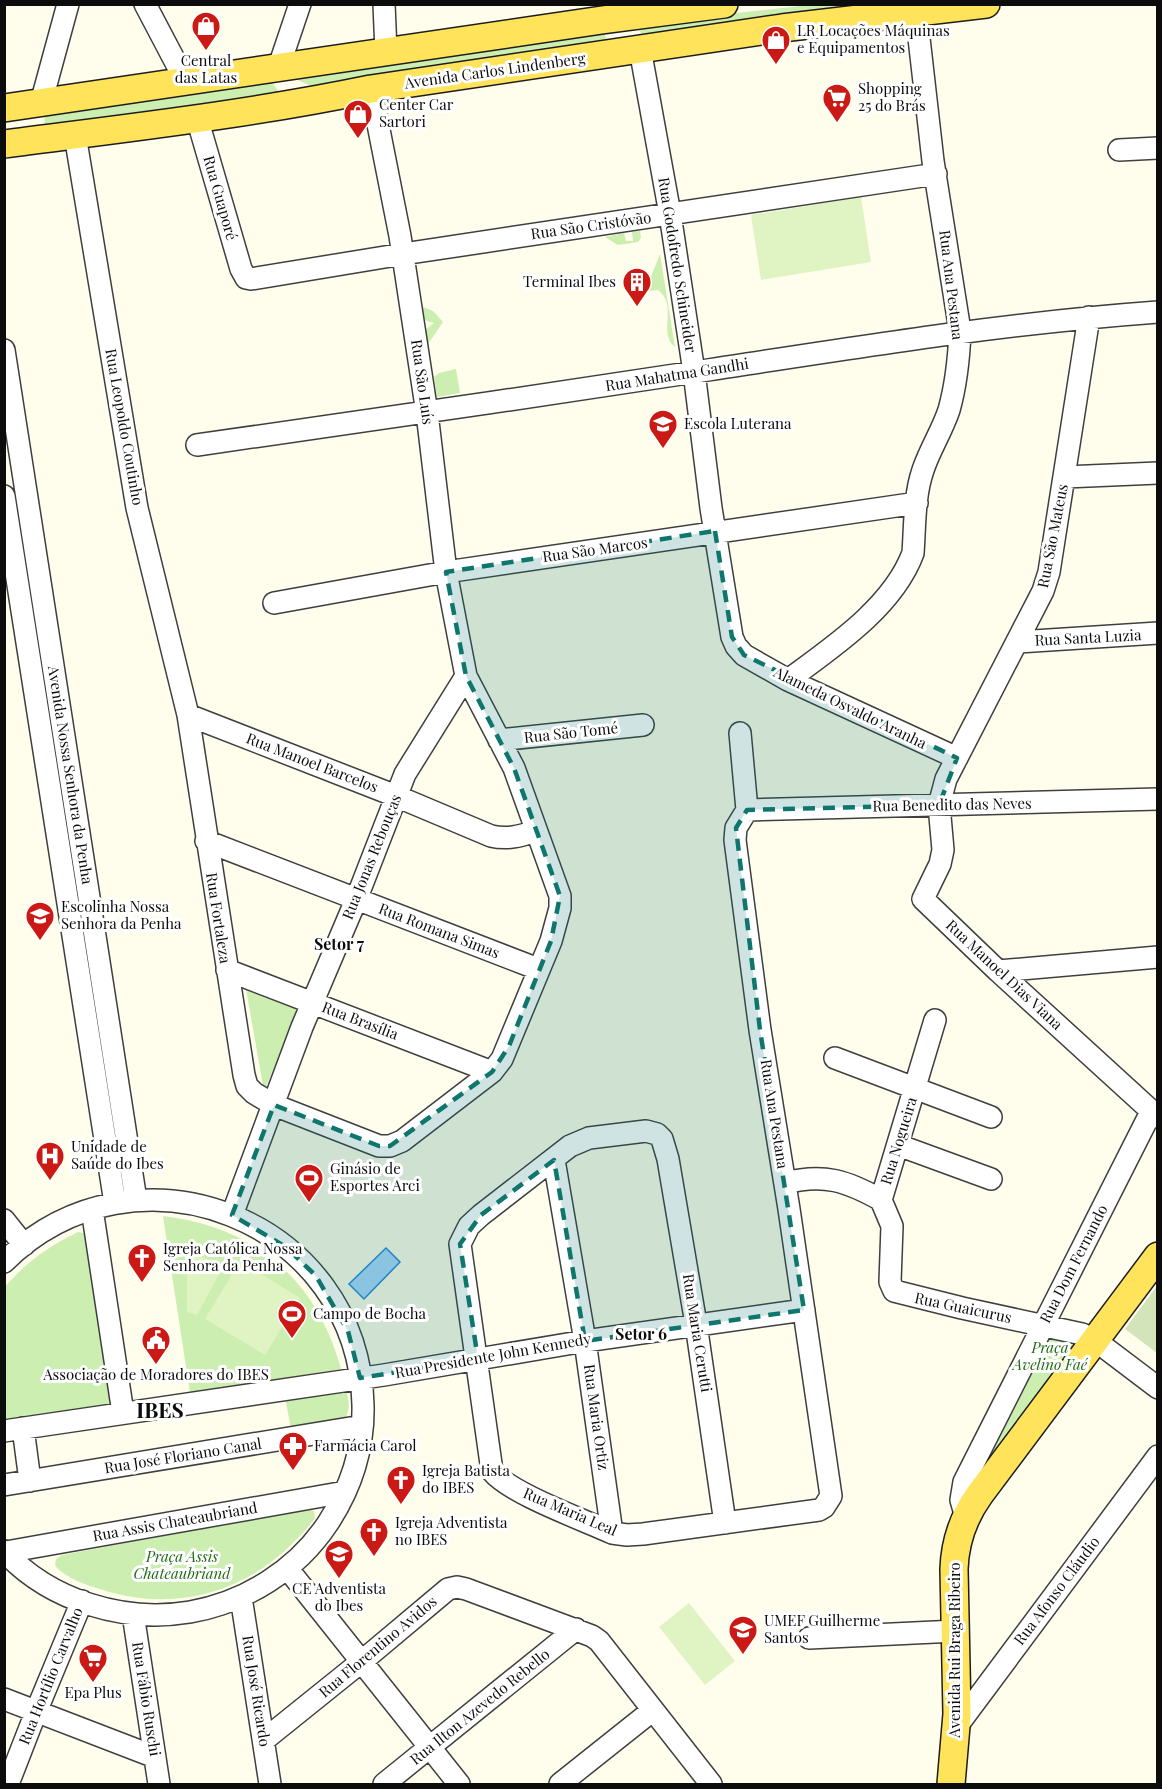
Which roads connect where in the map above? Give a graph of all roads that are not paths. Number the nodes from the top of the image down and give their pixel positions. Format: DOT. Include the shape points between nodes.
graph roads {
  1 [pos="68,4"];
  2 [pos="145,4"];
  3 [pos="300,4"];
  4 [pos="384,4"];
  5 [pos="724,4"];
  6 [pos="986,4"];
  7 [pos="916,12"];
  8 [pos="602,20"];
  9 [pos="640,49"];
  10 [pos="386,52"];
  11 [pos="278,69"];
  12 [pos="186,82"];
  13 [pos="372,89"];
  14 [pos="313,100"];
  15 [pos="41,103"];
  16 [pos="4,108"];
  17 [pos="197,118"];
  18 [pos="4,130"];
  19 [pos="75,135"];
  20 [pos="4,144"];
  21 [pos="1158,148"];
  22 [pos="1119,150"];
  23 [pos="936,174"];
  24 [pos="670,214"];
  25 [pos="403,254"];
  26 [pos="246,278"];
  27 [pos="1158,312"];
  28 [pos="1089,317"];
  29 [pos="960,331"];
  30 [pos="4,350"];
  31 [pos="694,372"];
  32 [pos="427,413"];
  33 [pos="197,445"];
  34 [pos="1158,473"];
  35 [pos="1065,477"];
  36 [pos="4,496"];
  37 [pos="917,503"];
  38 [pos="714,531"];
  39 [pos="34,538"];
  40 [pos="8,545"];
  41 [pos="446,572"];
  42 [pos="274,603"];
  43 [pos="1158,633"];
  44 [pos="1018,642"];
  45 [pos="744,655"];
  46 [pos="53,661"];
  47 [pos="31,664"];
  48 [pos="466,676"];
  49 [pos="788,680"];
  50 [pos="188,715"];
  51 [pos="643,725"];
  52 [pos="740,733"];
  53 [pos="499,740"];
  54 [pos="957,758"];
  55 [pos="71,777"];
  56 [pos="49,781"];
  57 [pos="396,796"];
  58 [pos="1158,799"];
  59 [pos="939,805"];
  60 [pos="747,810"];
  61 [pos="536,831"];
  62 [pos="206,841"];
  63 [pos="356,900"];
  64 [pos="1158,957"];
  65 [pos="538,969"];
  66 [pos="227,970"];
  67 [pos="998,971"];
  68 [pos="312,1002"];
  69 [pos="935,1020"];
  70 [pos="112,1045"];
  71 [pos="91,1049"];
  72 [pos="835,1058"];
  73 [pos="492,1072"];
  74 [pos="915,1089"];
  75 [pos="274,1105"];
  76 [pos="1154,1114"];
  77 [pos="991,1117"];
  78 [pos="664,1144"];
  79 [pos="898,1145"];
  80 [pos="554,1160"];
  81 [pos="991,1179"];
  82 [pos="785,1183"];
  83 [pos="136,1200"];
  84 [pos="881,1200"];
  85 [pos="115,1203"];
  86 [pos="92,1209"];
  87 [pos="232,1215"];
  88 [pos="4,1220"];
  89 [pos="24,1245"];
  90 [pos="1158,1256"];
  91 [pos="4,1262"];
  92 [pos="898,1294"];
  93 [pos="804,1310"];
  94 [pos="696,1324"];
  95 [pos="1043,1325"];
  96 [pos="585,1341"];
  97 [pos="1096,1341"];
  98 [pos="478,1359"];
  99 [pos="360,1378"];
  100 [pos="1158,1388"];
  101 [pos="123,1413"];
  102 [pos="362,1426"];
  103 [pos="14,1430"];
  104 [pos="1158,1456"];
  105 [pos="30,1481"];
  106 [pos="4,1485"];
  107 [pos="345,1492"];
  108 [pos="831,1497"];
  109 [pos="966,1516"];
  110 [pos="724,1523"];
  111 [pos="612,1533"];
  112 [pos="5,1551"];
  113 [pos="287,1568"];
  114 [pos="241,1597"];
  115 [pos="82,1601"];
  116 [pos="133,1614"];
  117 [pos="576,1629"];
  118 [pos="956,1631"];
  119 [pos="809,1638"];
  120 [pos="361,1662"];
  121 [pos="4,1699"];
  122 [pos="652,1710"];
  123 [pos="36,1712"];
  124 [pos="957,1726"];
  125 [pos="264,1740"];
  126 [pos="430,1748"];
  127 [pos="155,1757"];
  128 [pos="8,1785"];
  129 [pos="159,1785"];
  130 [pos="270,1785"];
  131 [pos="384,1785"];
  132 [pos="459,1785"];
  133 [pos="560,1785"];
  134 [pos="711,1785"];
  135 [pos="951,1785"];
  1 -- 15 [label="street"];
  2 -- 12 [label="street"];
  3 -- 11 [label="street"];
  4 -- 10 [label="street"];
  5 -- 8 [label="main road"];
  6 -- 7 [label="main road, Avenida Carlos Lindenberg"];
  7 -- 9 [label="main road, Avenida Carlos Lindenberg"];
  7 -- 23 [label="street, Rua Ana Pestana"];
  8 -- 9 [label="main road" via="627,32"];
  8 -- 10 [label="main road"];
  9 -- 13 [label="main road, Avenida Carlos Lindenberg"];
  9 -- 24 [label="street, Rua Godofredo Schineider"];
  10 -- 11 [label="main road"];
  11 -- 12 [label="main road"];
  11 -- 14 [label="main road" via="291,87"];
  12 -- 15 [label="main road"];
  13 -- 14 [label="main road, Avenida Carlos Lindenberg"];
  13 -- 25 [label="street, Rua São Luís"];
  14 -- 17 [label="main road, Avenida Carlos Lindenberg"];
  15 -- 16 [label="main road"];
  15 -- 18 [label="main road" via="36,117 27,126"];
  17 -- 19 [label="main road, Avenida Carlos Lindenberg"];
  17 -- 26 [label="street, Rua Guaporé"];
  19 -- 20 [label="main road, Avenida Carlos Lindenberg"];
  19 -- 50 [label="street, Rua Leopoldo Coutinho" via="137,508"];
  21 -- 22 [label="street"];
  23 -- 24 [label="street, Rua São Cristóvão"];
  23 -- 29 [label="street, Rua Ana Pestana"];
  24 -- 25 [label="street, Rua São Cristóvão"];
  24 -- 31 [label="street, Rua Godofredo Schineider"];
  25 -- 26 [label="street, Rua São Cristóvão"];
  25 -- 32 [label="street, Rua São Luís"];
  27 -- 28 [label="street, Rua Mahatma Gandhi"];
  28 -- 29 [label="street, Rua Mahatma Gandhi"];
  28 -- 35 [label="street, Rua São Mateus"];
  29 -- 31 [label="street, Rua Mahatma Gandhi"];
  29 -- 37 [label="street, Rua Ana Pestana" via="948,410 924,469"];
  30 -- 39 [label="street, Avenida Nossa Senhora da Penha"];
  31 -- 32 [label="street, Rua Mahatma Gandhi"];
  31 -- 38 [label="street, Rua Godofredo Schineider"];
  32 -- 33 [label="street, Rua Mahatma Gandhi"];
  32 -- 41 [label="street, Rua São Luís"];
  34 -- 35 [label="street"];
  35 -- 44 [label="street, Rua São Mateus" via="1049,572"];
  36 -- 40 [label="street, Avenida Nossa Senhora da Penha"];
  37 -- 38 [label="street, Rua São Marcos"];
  37 -- 49 [label="street, Rua Ana Pestana" via="913,553 900,579 847,636"];
  38 -- 41 [label="street, Rua São Marcos"];
  38 -- 45 [label="street, Rua Godofredo Schineider" via="732,637"];
  39 -- 40 [label="street"];
  39 -- 46 [label="street, Avenida Nossa Senhora da Penha"];
  40 -- 47 [label="street, Avenida Nossa Senhora da Penha"];
  41 -- 42 [label="street, Rua São Marcos"];
  41 -- 48 [label="street, Rua São Luís"];
  43 -- 44 [label="street, Rua Santa Luzia"];
  44 -- 54 [label="street, Rua São Mateus"];
  45 -- 49 [label="street, Alameda Osvaldo Aranha"];
  46 -- 47 [label="street"];
  46 -- 55 [label="street, Avenida Nossa Senhora da Penha"];
  47 -- 56 [label="street, Avenida Nossa Senhora da Penha"];
  48 -- 53 [label="street, Rua São Luís"];
  48 -- 57 [label="street, Rua Jonas Rebouças" via="414,759"];
  49 -- 54 [label="street, Alameda Osvaldo Aranha"];
  50 -- 57 [label="street, Rua Manoel Barcelos"];
  50 -- 62 [label="street, Rua Fortaleza"];
  51 -- 53 [label="street, Rua São Tomé"];
  52 -- 60 [label="street, Rua Ana Pestana"];
  53 -- 61 [label="street, Rua São Luís" via="514,768"];
  54 -- 59 [label="street, Rua São Mateus"];
  55 -- 56 [label="street"];
  55 -- 70 [label="street, Avenida Nossa Senhora da Penha"];
  56 -- 71 [label="street, Avenida Nossa Senhora da Penha"];
  57 -- 61 [label="street, Rua Manoel Barcelos" via="502,839"];
  57 -- 63 [label="street, Rua Jonas Rebouças"];
  58 -- 59 [label="street, Rua Benedito das Neves"];
  59 -- 60 [label="street, Rua Benedito das Neves"];
  59 -- 67 [label="street, Rua Manoel Dias Viana" via="943,850 923,899"];
  60 -- 82 [label="street, Rua Ana Pestana" via="736,828 735,840"];
  61 -- 65 [label="street, Rua São Luís" via="560,896 551,941"];
  62 -- 63 [label="street, Rua Romana Simas"];
  62 -- 66 [label="street, Rua Fortaleza"];
  63 -- 65 [label="street, Rua Romana Simas"];
  63 -- 68 [label="street, Rua Jonas Rebouças"];
  64 -- 67 [label="street"];
  65 -- 73 [label="street, Rua São Luís" via="509,1046"];
  66 -- 68 [label="street, Rua Brasília"];
  66 -- 75 [label="street, Rua Fortaleza" via="247,1086"];
  67 -- 76 [label="street, Rua Manoel Dias Viana"];
  68 -- 73 [label="street, Rua Brasília"];
  68 -- 75 [label="street, Rua Jonas Rebouças"];
  69 -- 74 [label="street, Rua Nogueira"];
  70 -- 71 [label="street"];
  70 -- 83 [label="street, Avenida Nossa Senhora da Penha"];
  71 -- 85 [label="street, Avenida Nossa Senhora da Penha"];
  72 -- 74 [label="street"];
  73 -- 75 [label="street, Rua Fortaleza" via="390,1146 379,1146"];
  74 -- 77 [label="street"];
  74 -- 79 [label="street, Rua Nogueira"];
  75 -- 87 [label="street, Rua Jonas Rebouças"];
  76 -- 95 [label="street, Rua Dom Fernando"];
  78 -- 80 [label="street, Rua Maria Leal" via="657,1134 646,1131 589,1138 570,1146"];
  78 -- 94 [label="street, Rua Maria Cerutti"];
  79 -- 81 [label="street"];
  79 -- 84 [label="street, Rua Nogueira"];
  80 -- 96 [label="street, Rua Maria Ortiz"];
  80 -- 98 [label="street, Rua Maria Leal" via="481,1215 469,1226 460,1244"];
  82 -- 84 [label="street" via="806,1178 840,1180"];
  82 -- 93 [label="street, Rua Ana Pestana"];
  83 -- 85 [label="street"];
  83 -- 87 [label="street" via="191,1203"];
  84 -- 92 [label="street, Rua Nogueira" via="892,1226 890,1282"];
  85 -- 86 [label="street"];
  86 -- 89 [label="street" via="48,1228"];
  86 -- 101 [label="street"];
  87 -- 99 [label="street" via="278,1240 316,1276 348,1331"];
  88 -- 89 [label="street"];
  89 -- 91 [label="street"];
  90 -- 97 [label="main road, Avenida Rui Braga Ribeiro"];
  92 -- 95 [label="street, Rua Guaicurus"];
  93 -- 94 [label="street, Rua Presidente John Kennedy"];
  93 -- 108 [label="street, Rua Ana Pestana"];
  94 -- 96 [label="street, Rua Presidente John Kennedy"];
  94 -- 110 [label="street, Rua Maria Cerutti"];
  95 -- 97 [label="street, Rua Guaicurus" via="1077,1332"];
  95 -- 109 [label="street, Rua Dom Fernando" via="964,1482 961,1500"];
  96 -- 98 [label="street, Rua Presidente John Kennedy"];
  96 -- 111 [label="street, Rua Maria Ortiz"];
  97 -- 100 [label="street"];
  97 -- 109 [label="main road, Avenida Rui Braga Ribeiro"];
  98 -- 99 [label="street, Rua Presidente John Kennedy"];
  98 -- 111 [label="street, Rua Maria Leal" via="492,1471 521,1492"];
  99 -- 101 [label="street, Rua Presidente John Kennedy"];
  99 -- 102 [label="street"];
  101 -- 103 [label="street, Rua Presidente John Kennedy"];
  102 -- 105 [label="street, Rua José Floriano Canal"];
  102 -- 107 [label="street"];
  103 -- 105 [label="street"];
  104 -- 124 [label="street, Rua Afonso Cláudio"];
  105 -- 106 [label="street, Rua José Floriano Canal"];
  107 -- 112 [label="street, Rua Assis Chateaubriand"];
  107 -- 113 [label="street" via="323,1531"];
  108 -- 110 [label="street, Rua Maria Leal" via="819,1510"];
  109 -- 118 [label="main road, Avenida Rui Braga Ribeiro" via="954,1560"];
  110 -- 111 [label="street, Rua Maria Leal" via="643,1534"];
  112 -- 115 [label="street" via="40,1580"];
  113 -- 114 [label="street"];
  113 -- 120 [label="street"];
  114 -- 116 [label="street" via="202,1610"];
  114 -- 125 [label="street, Rua José Ricardo"];
  115 -- 116 [label="street"];
  115 -- 123 [label="street, Rua Hortílio Carvalho"];
  116 -- 127 [label="street, Rua Fábio Ruschi"];
  117 -- 120 [label="street, Rua Florentino Avidos" via="457,1587 448,1589"];
  117 -- 122 [label="street, Rua Florentino Avidos" via="599,1641"];
  117 -- 126 [label="street, Rua Ilton Azevedo Rebello"];
  118 -- 119 [label="street"];
  118 -- 124 [label="main road, Avenida Rui Braga Ribeiro"];
  120 -- 125 [label="street, Rua Florentino Avidos"];
  120 -- 126 [label="street"];
  121 -- 123 [label="street"];
  122 -- 133 [label="street"];
  122 -- 134 [label="street, Rua Florentino Avidos"];
  123 -- 127 [label="street"];
  123 -- 128 [label="street, Rua Hortílio Carvalho"];
  124 -- 135 [label="main road, Avenida Rui Braga Ribeiro"];
  125 -- 130 [label="street, Rua José Ricardo"];
  126 -- 131 [label="street, Rua Ilton Azevedo Rebello"];
  126 -- 132 [label="street"];
  127 -- 129 [label="street, Rua Fábio Ruschi"];
}
